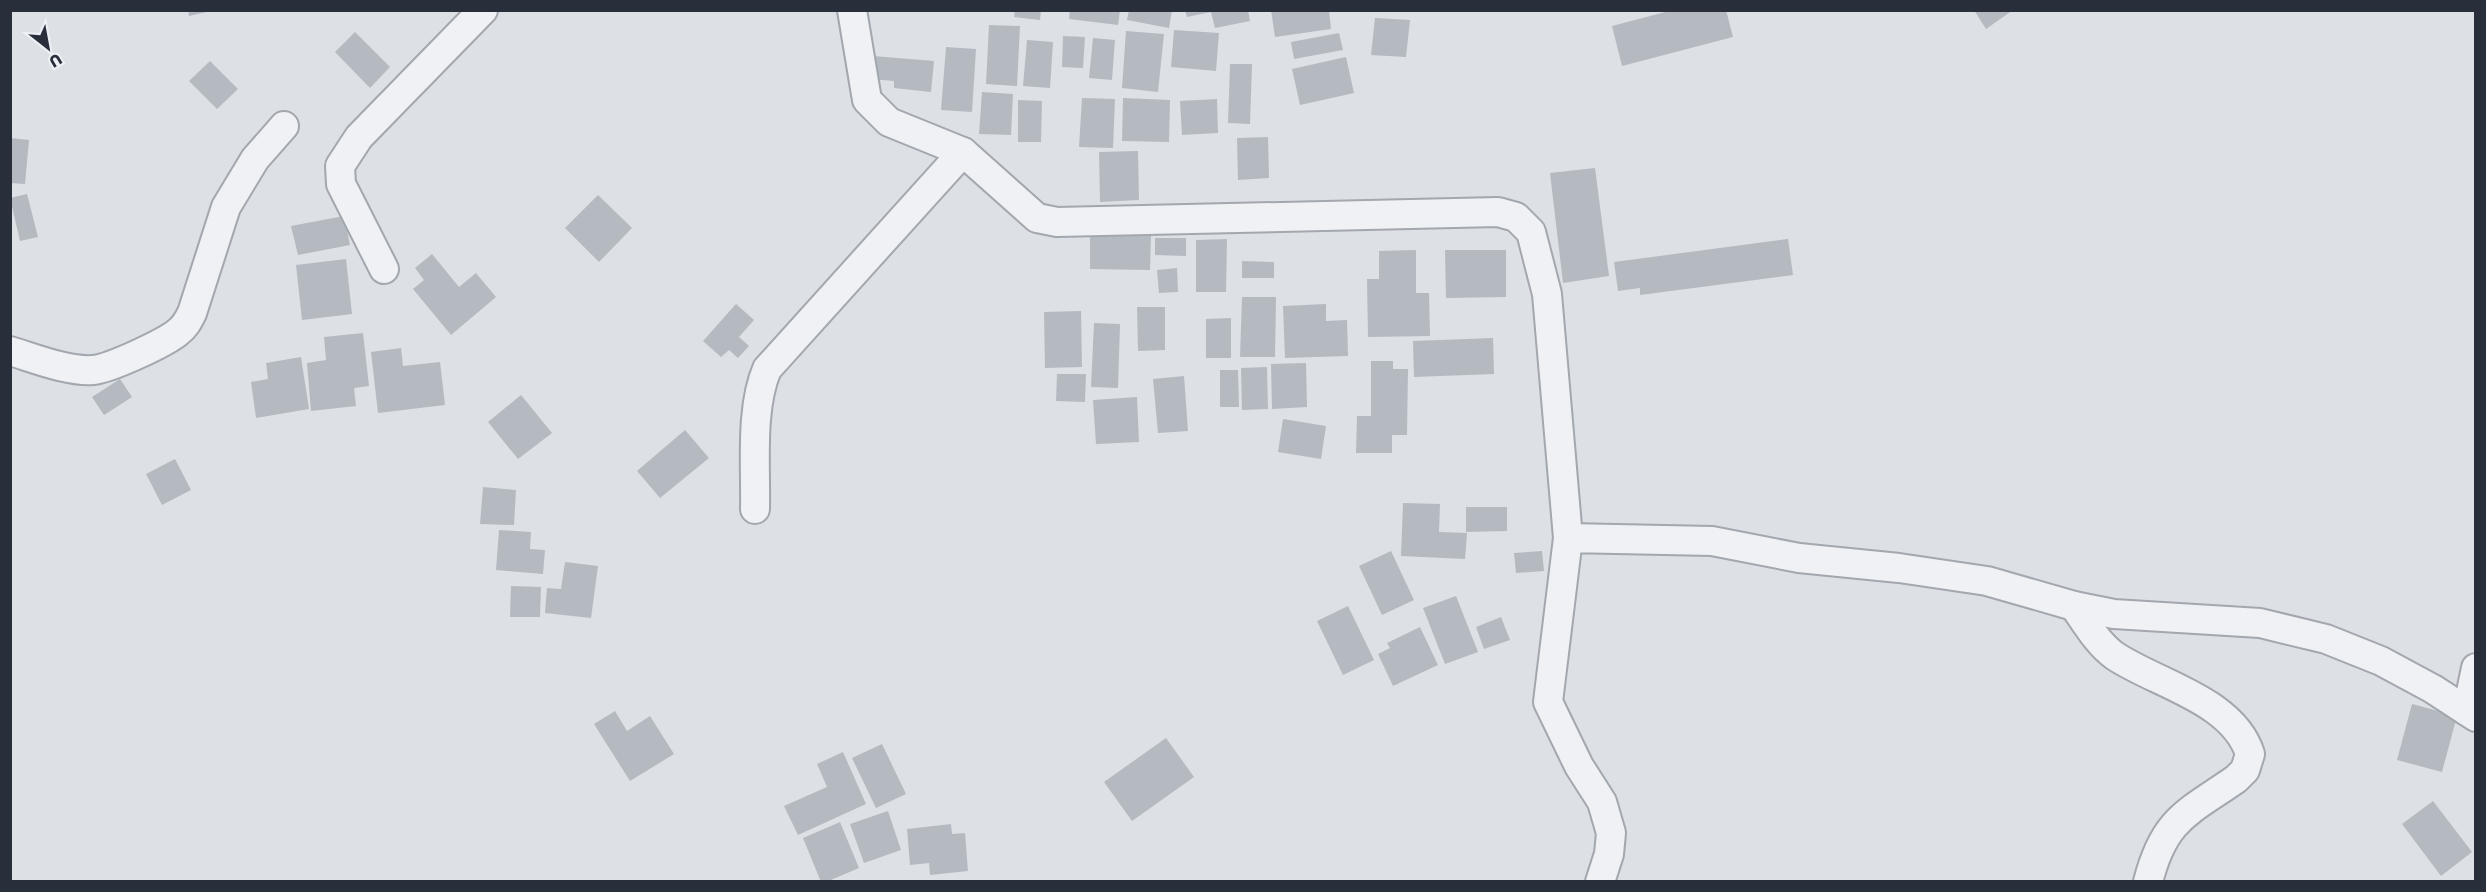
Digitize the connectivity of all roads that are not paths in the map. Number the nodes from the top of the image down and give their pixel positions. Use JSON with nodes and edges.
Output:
{"nodes":[{"id":1,"x":483,"y":10,"type":"edge"},
{"id":2,"x":852,"y":10,"type":"edge"},
{"id":3,"x":284,"y":126,"type":"dead end"},
{"id":4,"x":963,"y":152,"type":"junction"},
{"id":5,"x":384,"y":269,"type":"dead end"},
{"id":6,"x":10,"y":351,"type":"edge"},
{"id":7,"x":755,"y":509,"type":"dead end"},
{"id":8,"x":1568,"y":538,"type":"junction"},
{"id":9,"x":2074,"y":606,"type":"junction"},
{"id":10,"x":2475,"y":668,"type":"edge"},
{"id":11,"x":2471,"y":714,"type":"edge"},
{"id":12,"x":1600,"y":882,"type":"edge"},
{"id":13,"x":2148,"y":882,"type":"edge"}],
"edges":[{"from":1,"to":5,"type":"street"},
{"from":2,"to":4,"type":"street"},
{"from":3,"to":6,"type":"street"},
{"from":4,"to":7,"type":"street"},
{"from":4,"to":8,"type":"street"},
{"from":8,"to":9,"type":"street"},
{"from":8,"to":12,"type":"street"},
{"from":9,"to":11,"type":"street"},
{"from":9,"to":13,"type":"street"},
{"from":10,"to":11,"type":"street"}]}
